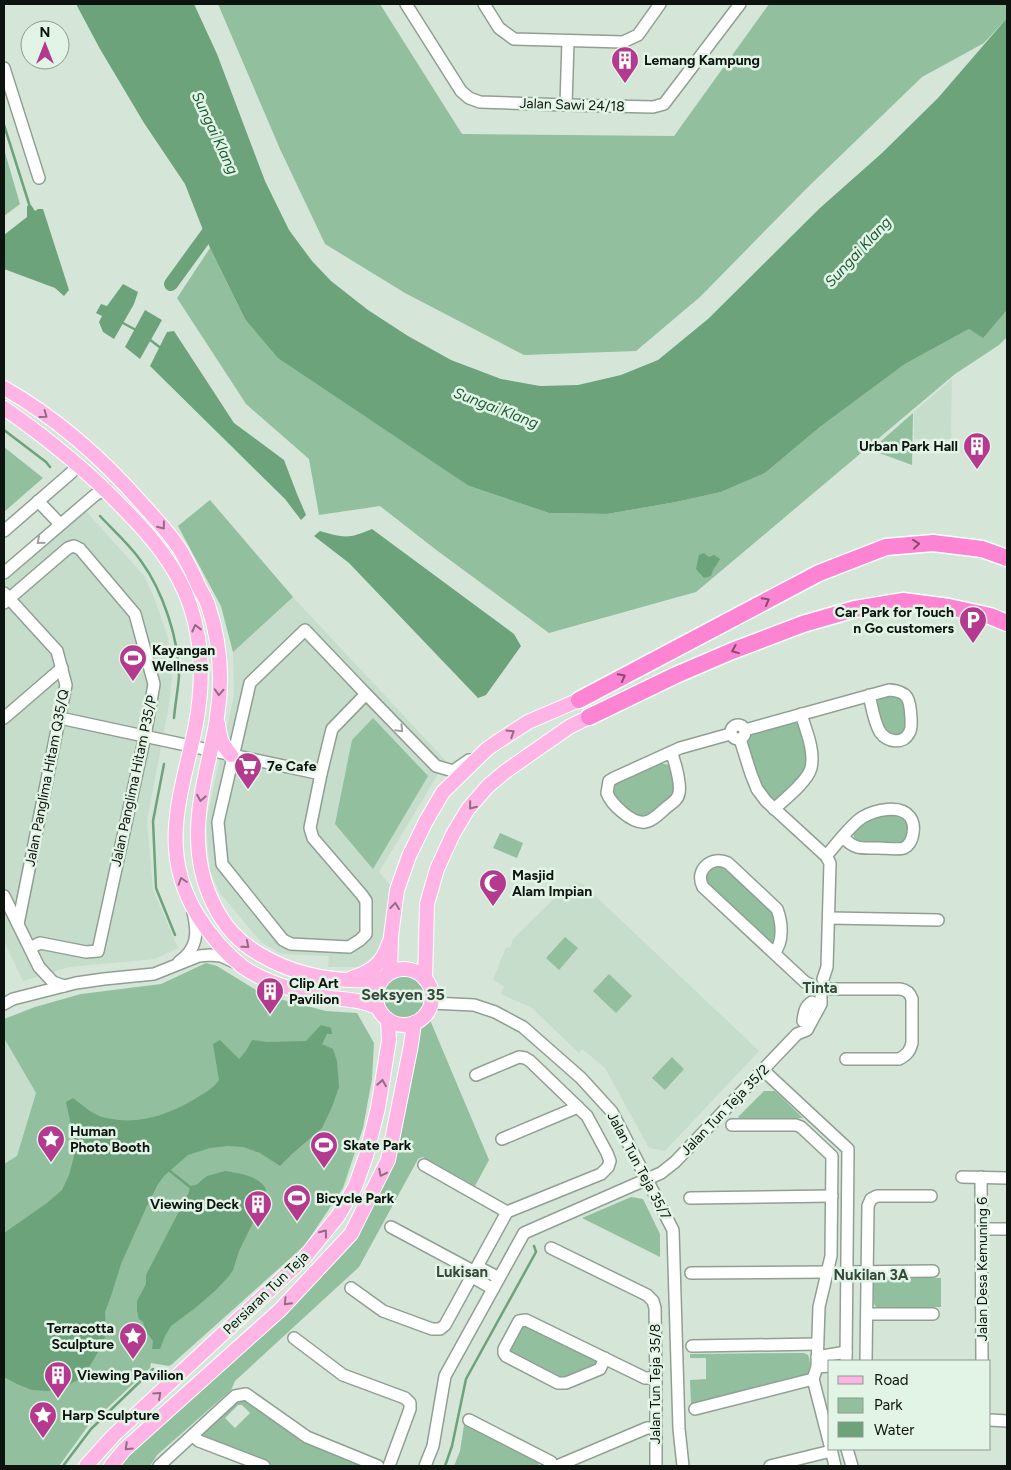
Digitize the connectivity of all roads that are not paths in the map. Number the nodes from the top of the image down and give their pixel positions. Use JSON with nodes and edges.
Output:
{"nodes":[{"id":1,"x":406,"y":4,"type":"edge"},
{"id":2,"x":484,"y":4,"type":"edge"},
{"id":3,"x":660,"y":4,"type":"edge"},
{"id":4,"x":740,"y":4,"type":"edge"},
{"id":5,"x":568,"y":40,"type":"junction"},
{"id":6,"x":4,"y":68,"type":"edge"},
{"id":7,"x":7,"y":92,"type":"edge"},
{"id":8,"x":566,"y":105,"type":"junction"},
{"id":9,"x":39,"y":178,"type":"dead end"},
{"id":10,"x":4,"y":388,"type":"edge"},
{"id":11,"x":4,"y":408,"type":"edge"},
{"id":12,"x":76,"y":462,"type":"junction"},
{"id":13,"x":106,"y":489,"type":"junction"},
{"id":14,"x":38,"y":501,"type":"junction"},
{"id":15,"x":60,"y":524,"type":"junction"},
{"id":16,"x":4,"y":531,"type":"edge"},
{"id":17,"x":1007,"y":558,"type":"edge"},
{"id":18,"x":4,"y":573,"type":"edge"},
{"id":19,"x":5,"y":598,"type":"edge"},
{"id":20,"x":1007,"y":623,"type":"edge"},
{"id":21,"x":62,"y":668,"type":"junction"},
{"id":22,"x":366,"y":694,"type":"junction"},
{"id":23,"x":868,"y":696,"type":"junction"},
{"id":24,"x":579,"y":700,"type":"joint"},
{"id":25,"x":801,"y":714,"type":"junction"},
{"id":26,"x":589,"y":717,"type":"joint"},
{"id":27,"x":4,"y":718,"type":"edge"},
{"id":28,"x":60,"y":718,"type":"junction"},
{"id":29,"x":218,"y":718,"type":"junction"},
{"id":30,"x":739,"y":734,"type":"junction"},
{"id":31,"x":145,"y":736,"type":"junction"},
{"id":32,"x":191,"y":746,"type":"junction"},
{"id":33,"x":487,"y":749,"type":"junction"},
{"id":34,"x":210,"y":750,"type":"junction"},
{"id":35,"x":671,"y":752,"type":"junction"},
{"id":36,"x":232,"y":755,"type":"junction"},
{"id":37,"x":205,"y":774,"type":"junction"},
{"id":38,"x":321,"y":774,"type":"junction"},
{"id":39,"x":774,"y":809,"type":"junction"},
{"id":40,"x":843,"y":837,"type":"junction"},
{"id":41,"x":826,"y":856,"type":"junction"},
{"id":42,"x":4,"y":896,"type":"edge"},
{"id":43,"x":190,"y":904,"type":"junction"},
{"id":44,"x":828,"y":918,"type":"junction"},
{"id":45,"x":938,"y":920,"type":"dead end"},
{"id":46,"x":18,"y":924,"type":"junction"},
{"id":47,"x":391,"y":936,"type":"junction"},
{"id":48,"x":30,"y":948,"type":"junction"},
{"id":49,"x":774,"y":953,"type":"junction"},
{"id":50,"x":39,"y":967,"type":"junction"},
{"id":51,"x":244,"y":967,"type":"junction"},
{"id":52,"x":167,"y":970,"type":"junction"},
{"id":53,"x":386,"y":976,"type":"junction"},
{"id":54,"x":425,"y":979,"type":"junction"},
{"id":55,"x":823,"y":979,"type":"junction"},
{"id":56,"x":345,"y":981,"type":"junction"},
{"id":57,"x":811,"y":985,"type":"junction"},
{"id":58,"x":64,"y":986,"type":"junction"},
{"id":59,"x":830,"y":989,"type":"junction"},
{"id":60,"x":31,"y":994,"type":"junction"},
{"id":61,"x":816,"y":999,"type":"junction"},
{"id":62,"x":431,"y":1003,"type":"junction"},
{"id":63,"x":4,"y":1004,"type":"edge"},
{"id":64,"x":377,"y":1007,"type":"junction"},
{"id":65,"x":388,"y":1020,"type":"junction"},
{"id":66,"x":414,"y":1023,"type":"junction"},
{"id":67,"x":798,"y":1034,"type":"junction"},
{"id":68,"x":846,"y":1059,"type":"dead end"},
{"id":69,"x":763,"y":1070,"type":"junction"},
{"id":70,"x":476,"y":1075,"type":"dead end"},
{"id":71,"x":578,"y":1107,"type":"junction"},
{"id":72,"x":732,"y":1125,"type":"dead end"},
{"id":73,"x":502,"y":1139,"type":"dead end"},
{"id":74,"x":424,"y":1165,"type":"dead end"},
{"id":75,"x":962,"y":1177,"type":"dead end"},
{"id":76,"x":981,"y":1177,"type":"junction"},
{"id":77,"x":1007,"y":1178,"type":"edge"},
{"id":78,"x":647,"y":1179,"type":"junction"},
{"id":79,"x":832,"y":1196,"type":"junction"},
{"id":80,"x":931,"y":1196,"type":"dead end"},
{"id":81,"x":690,"y":1198,"type":"dead end"},
{"id":82,"x":507,"y":1212,"type":"junction"},
{"id":83,"x":391,"y":1227,"type":"dead end"},
{"id":84,"x":982,"y":1229,"type":"junction"},
{"id":85,"x":1007,"y":1229,"type":"edge"},
{"id":86,"x":551,"y":1248,"type":"dead end"},
{"id":87,"x":933,"y":1271,"type":"dead end"},
{"id":88,"x":475,"y":1272,"type":"junction"},
{"id":89,"x":828,"y":1272,"type":"junction"},
{"id":90,"x":848,"y":1272,"type":"junction"},
{"id":91,"x":868,"y":1272,"type":"junction"},
{"id":92,"x":691,"y":1273,"type":"dead end"},
{"id":93,"x":499,"y":1278,"type":"junction"},
{"id":94,"x":352,"y":1288,"type":"dead end"},
{"id":95,"x":493,"y":1289,"type":"junction"},
{"id":96,"x":867,"y":1314,"type":"junction"},
{"id":97,"x":933,"y":1314,"type":"dead end"},
{"id":98,"x":294,"y":1338,"type":"dead end"},
{"id":99,"x":816,"y":1344,"type":"junction"},
{"id":100,"x":692,"y":1346,"type":"dead end"},
{"id":101,"x":846,"y":1357,"type":"edge"},
{"id":102,"x":604,"y":1358,"type":"junction"},
{"id":103,"x":828,"y":1360,"type":"edge"},
{"id":104,"x":829,"y":1360,"type":"edge"},
{"id":105,"x":866,"y":1360,"type":"edge"},
{"id":106,"x":982,"y":1360,"type":"edge"},
{"id":107,"x":817,"y":1362,"type":"junction"},
{"id":108,"x":828,"y":1365,"type":"edge"},
{"id":109,"x":656,"y":1378,"type":"junction"},
{"id":110,"x":813,"y":1379,"type":"junction"},
{"id":111,"x":695,"y":1408,"type":"dead end"},
{"id":112,"x":469,"y":1420,"type":"dead end"},
{"id":113,"x":991,"y":1420,"type":"edge"},
{"id":114,"x":1007,"y":1421,"type":"edge"},
{"id":115,"x":656,"y":1428,"type":"junction"},
{"id":116,"x":193,"y":1436,"type":"junction"},
{"id":117,"x":828,"y":1436,"type":"edge"},
{"id":118,"x":828,"y":1449,"type":"edge"},
{"id":119,"x":831,"y":1450,"type":"edge"},
{"id":120,"x":847,"y":1450,"type":"edge"},
{"id":121,"x":86,"y":1466,"type":"edge"},
{"id":122,"x":111,"y":1466,"type":"edge"},
{"id":123,"x":159,"y":1466,"type":"edge"},
{"id":124,"x":264,"y":1466,"type":"edge"},
{"id":125,"x":378,"y":1466,"type":"edge"},
{"id":126,"x":388,"y":1466,"type":"edge"},
{"id":127,"x":425,"y":1466,"type":"edge"},
{"id":128,"x":555,"y":1466,"type":"edge"},
{"id":129,"x":656,"y":1466,"type":"edge"},
{"id":130,"x":683,"y":1466,"type":"edge"},
{"id":131,"x":770,"y":1466,"type":"edge"},
{"id":132,"x":835,"y":1466,"type":"edge"},
{"id":133,"x":852,"y":1466,"type":"edge"}],
"edges":[{"from":1,"to":8,"type":"street","name":"Jalan Sawi 24/18"},
{"from":2,"to":5,"type":"street"},
{"from":3,"to":5,"type":"street"},
{"from":4,"to":8,"type":"street","name":"Jalan Sawi 24/18"},
{"from":5,"to":8,"type":"street"},
{"from":6,"to":7,"type":"street"},
{"from":7,"to":9,"type":"street"},
{"from":10,"to":29,"type":"main road","one_way":true},
{"from":11,"to":12,"type":"main road"},
{"from":12,"to":13,"type":"main road"},
{"from":12,"to":14,"type":"street"},
{"from":13,"to":15,"type":"street"},
{"from":32,"to":13,"type":"main road","one_way":true},
{"from":14,"to":15,"type":"street"},
{"from":14,"to":16,"type":"street"},
{"from":15,"to":18,"type":"street","one_way":true},
{"from":24,"to":17,"type":"highway","one_way":true},
{"from":19,"to":21,"type":"street","name":"Jalan Panglima Hitam Q35/Q"},
{"from":19,"to":31,"type":"street","name":"Jalan Panglima Hitam P35/P"},
{"from":20,"to":26,"type":"highway","one_way":true},
{"from":21,"to":27,"type":"street"},
{"from":21,"to":28,"type":"street","name":"Jalan Panglima Hitam Q35/Q"},
{"from":22,"to":33,"type":"street","one_way":true},
{"from":22,"to":36,"type":"street"},
{"from":22,"to":38,"type":"street"},
{"from":23,"to":23,"type":"street"},
{"from":23,"to":25,"type":"street"},
{"from":33,"to":24,"type":"main road","one_way":true},
{"from":25,"to":30,"type":"street"},
{"from":25,"to":39,"type":"street"},
{"from":26,"to":54,"type":"main road","one_way":true},
{"from":28,"to":31,"type":"street"},
{"from":28,"to":46,"type":"street","name":"Jalan Panglima Hitam Q35/Q"},
{"from":29,"to":34,"type":"main road"},
{"from":29,"to":36,"type":"main road"},
{"from":30,"to":35,"type":"street"},
{"from":30,"to":39,"type":"street"},
{"from":31,"to":32,"type":"street"},
{"from":31,"to":48,"type":"street","name":"Jalan Panglima Hitam P35/P"},
{"from":32,"to":34,"type":"street"},
{"from":43,"to":32,"type":"main road","one_way":true},
{"from":47,"to":33,"type":"main road","one_way":true},
{"from":34,"to":36,"type":"street"},
{"from":34,"to":37,"type":"main road"},
{"from":35,"to":35,"type":"street"},
{"from":36,"to":37,"type":"main road"},
{"from":36,"to":38,"type":"street"},
{"from":36,"to":38,"type":"street"},
{"from":37,"to":56,"type":"main road","one_way":true},
{"from":39,"to":41,"type":"street"},
{"from":40,"to":40,"type":"street"},
{"from":40,"to":41,"type":"street"},
{"from":41,"to":44,"type":"street"},
{"from":42,"to":46,"type":"street"},
{"from":43,"to":51,"type":"main road"},
{"from":43,"to":52,"type":"street"},
{"from":44,"to":45,"type":"street"},
{"from":44,"to":55,"type":"street"},
{"from":46,"to":48,"type":"street"},
{"from":47,"to":53,"type":"main road"},
{"from":47,"to":56,"type":"main road"},
{"from":48,"to":50,"type":"street"},
{"from":49,"to":49,"type":"street"},
{"from":49,"to":57,"type":"street"},
{"from":50,"to":58,"type":"street"},
{"from":50,"to":60,"type":"street"},
{"from":51,"to":52,"type":"street"},
{"from":51,"to":64,"type":"main road"},
{"from":52,"to":58,"type":"street"},
{"from":53,"to":54,"type":"main road"},
{"from":53,"to":56,"type":"main road"},
{"from":53,"to":64,"type":"main road"},
{"from":54,"to":62,"type":"main road"},
{"from":55,"to":57,"type":"street"},
{"from":55,"to":59,"type":"street"},
{"from":57,"to":61,"type":"street"},
{"from":58,"to":60,"type":"street"},
{"from":59,"to":61,"type":"street"},
{"from":59,"to":68,"type":"street"},
{"from":60,"to":63,"type":"street"},
{"from":61,"to":67,"type":"street","name":"Jalan Tun Teja 35/2"},
{"from":61,"to":67,"type":"street","name":"Jalan Tun Teja 35/2"},
{"from":62,"to":66,"type":"main road"},
{"from":62,"to":78,"type":"street","name":"Jalan Tun Teja 35/7"},
{"from":64,"to":65,"type":"main road"},
{"from":65,"to":66,"type":"main road"},
{"from":121,"to":65,"type":"main road","name":"Persiaran Tun Teja","one_way":true},
{"from":66,"to":122,"type":"main road","name":"Persiaran Tun Teja","one_way":true},
{"from":67,"to":69,"type":"street","name":"Jalan Tun Teja 35/2"},
{"from":69,"to":78,"type":"street","name":"Jalan Tun Teja 35/2"},
{"from":69,"to":90,"type":"street"},
{"from":70,"to":71,"type":"street"},
{"from":71,"to":73,"type":"street"},
{"from":71,"to":82,"type":"street"},
{"from":72,"to":79,"type":"street"},
{"from":74,"to":82,"type":"street"},
{"from":75,"to":76,"type":"street"},
{"from":76,"to":77,"type":"street"},
{"from":76,"to":84,"type":"street","name":"Jalan Desa Kemuning 6"},
{"from":78,"to":93,"type":"street","name":"Jalan Tun Teja 35/2"},
{"from":78,"to":130,"type":"street","name":"Jalan Tun Teja 35/7"},
{"from":79,"to":81,"type":"street"},
{"from":79,"to":89,"type":"street"},
{"from":80,"to":91,"type":"street"},
{"from":82,"to":88,"type":"street"},
{"from":83,"to":88,"type":"street"},
{"from":84,"to":85,"type":"street"},
{"from":84,"to":106,"type":"street","name":"Jalan Desa Kemuning 6"},
{"from":86,"to":109,"type":"street","name":"Jalan Tun Teja 35/8"},
{"from":87,"to":91,"type":"street"},
{"from":88,"to":93,"type":"street"},
{"from":88,"to":94,"type":"street"},
{"from":88,"to":95,"type":"street"},
{"from":89,"to":92,"type":"street"},
{"from":89,"to":99,"type":"street"},
{"from":90,"to":91,"type":"street"},
{"from":90,"to":101,"type":"street"},
{"from":91,"to":96,"type":"street"},
{"from":93,"to":95,"type":"street","name":"Jalan Tun Teja 35/2"},
{"from":95,"to":127,"type":"street","name":"Jalan Tun Teja 35/2"},
{"from":96,"to":97,"type":"street"},
{"from":96,"to":105,"type":"street"},
{"from":98,"to":126,"type":"street"},
{"from":99,"to":100,"type":"street"},
{"from":99,"to":107,"type":"street"},
{"from":101,"to":104,"type":"street"},
{"from":102,"to":102,"type":"street"},
{"from":102,"to":109,"type":"street"},
{"from":103,"to":107,"type":"street"},
{"from":107,"to":108,"type":"street"},
{"from":107,"to":110,"type":"street"},
{"from":109,"to":115,"type":"street","name":"Jalan Tun Teja 35/8"},
{"from":110,"to":111,"type":"street"},
{"from":110,"to":117,"type":"street"},
{"from":112,"to":128,"type":"street"},
{"from":113,"to":114,"type":"street"},
{"from":115,"to":128,"type":"street"},
{"from":115,"to":129,"type":"street","name":"Jalan Tun Teja 35/8"},
{"from":116,"to":123,"type":"street"},
{"from":116,"to":124,"type":"street"},
{"from":116,"to":125,"type":"street"},
{"from":118,"to":131,"type":"street"},
{"from":119,"to":132,"type":"street"},
{"from":120,"to":133,"type":"street"}]}
